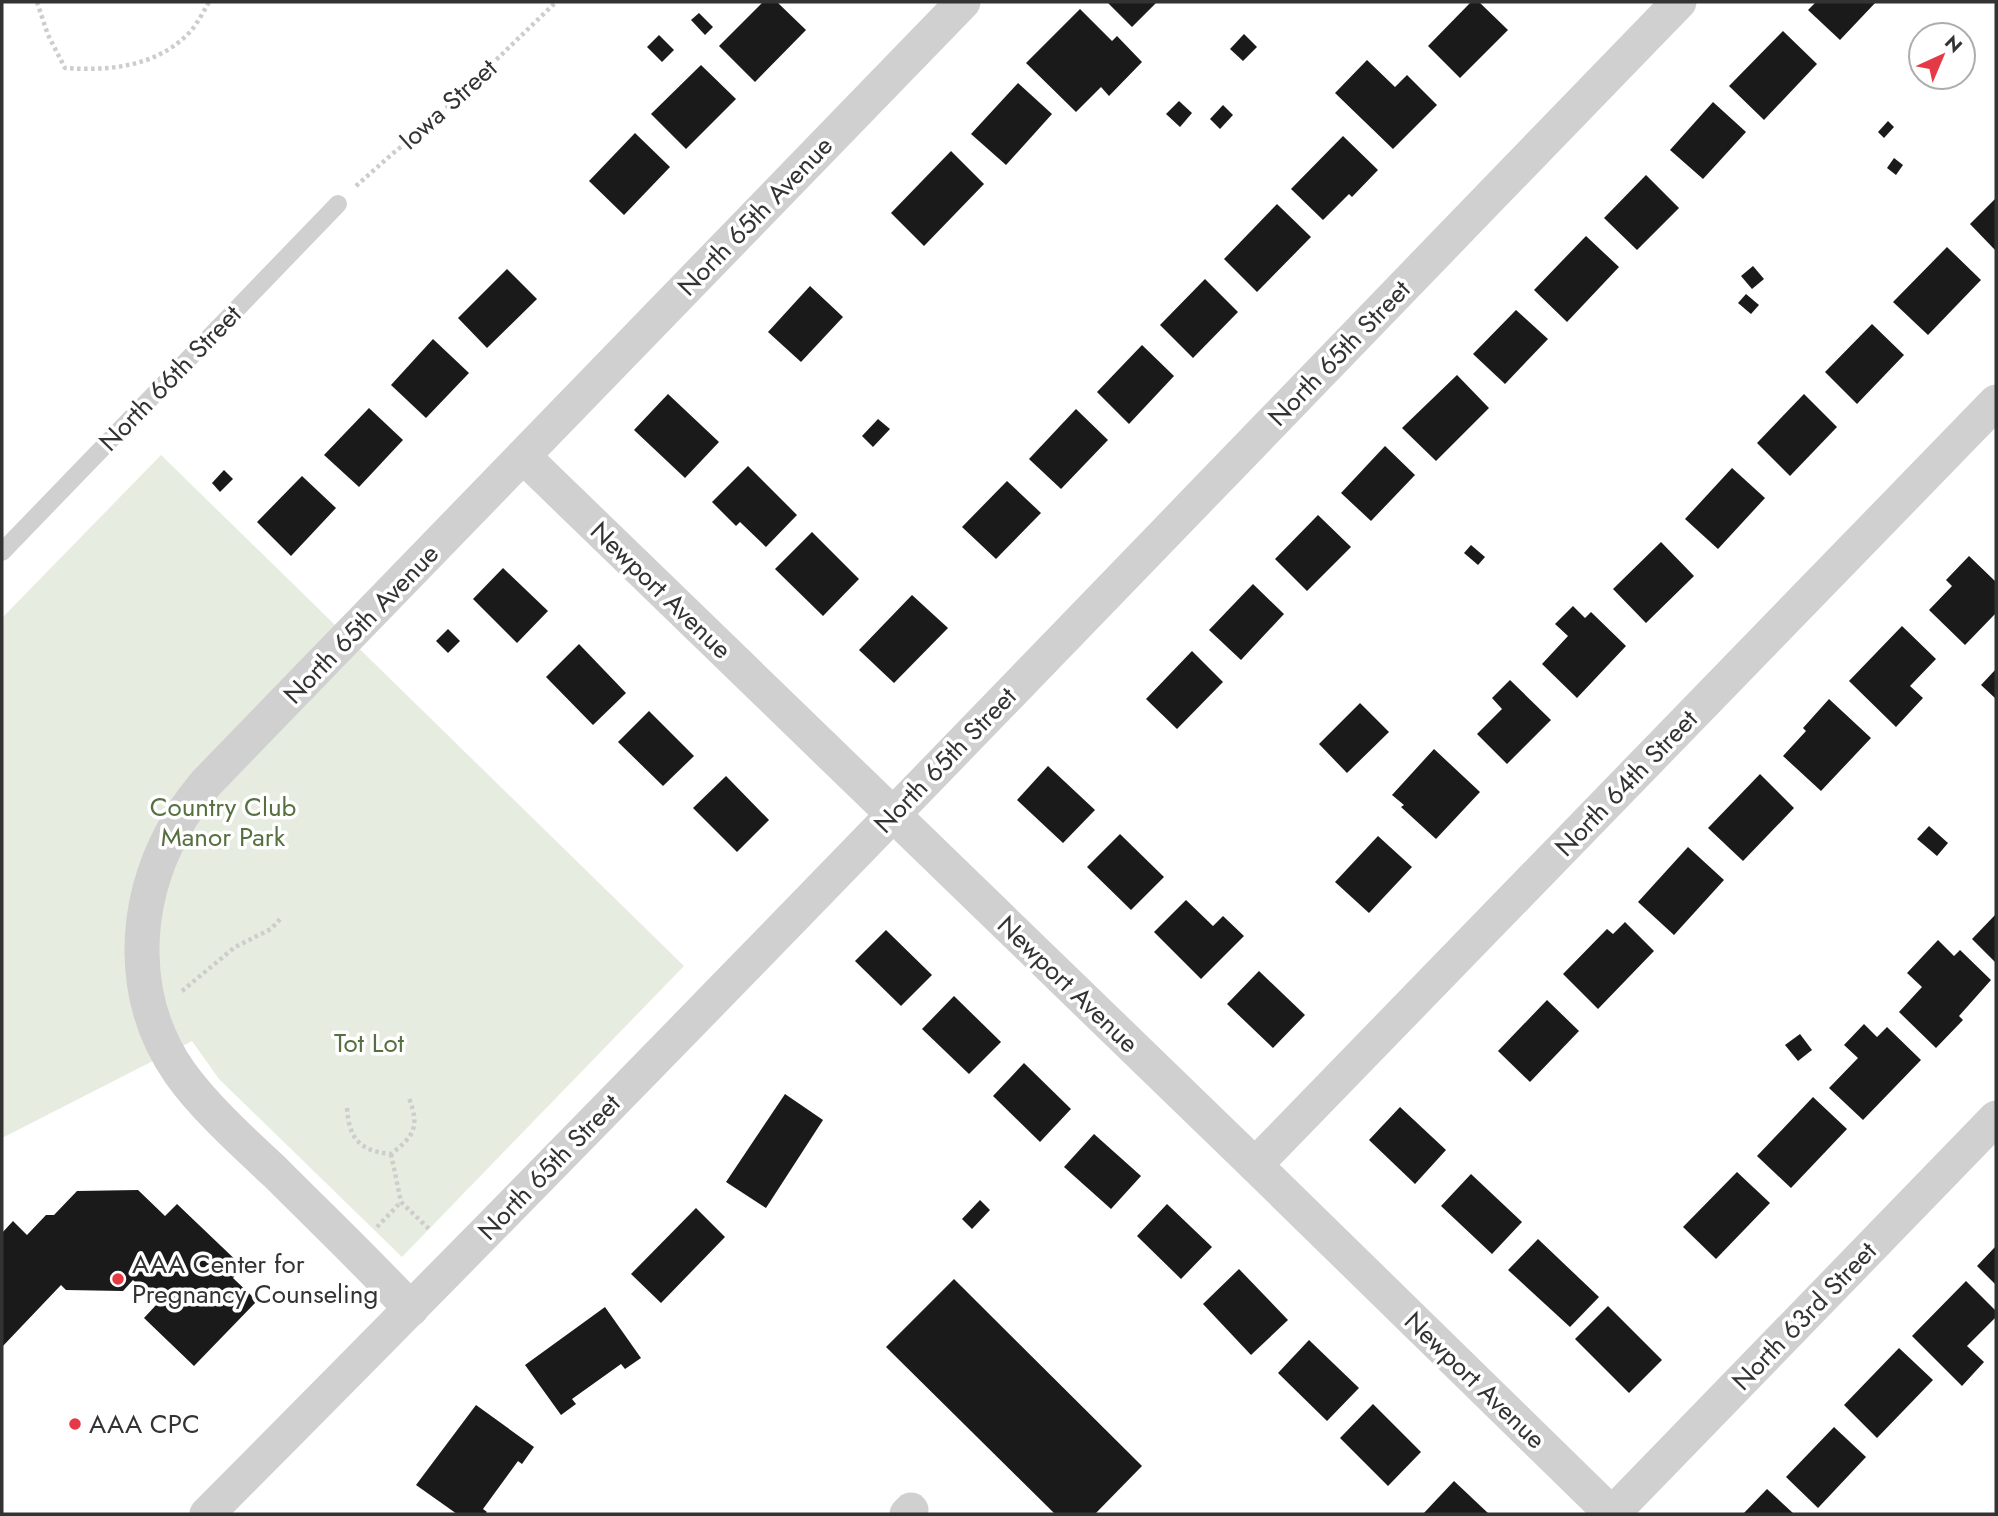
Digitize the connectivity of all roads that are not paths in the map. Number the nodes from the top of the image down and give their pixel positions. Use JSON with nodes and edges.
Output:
{"nodes":[{"id":1,"x":963,"y":2,"type":"edge"},
{"id":2,"x":1678,"y":2,"type":"edge"},
{"id":3,"x":338,"y":204,"type":"road end"},
{"id":4,"x":1996,"y":402,"type":"edge"},
{"id":5,"x":523,"y":456,"type":"junction"},
{"id":6,"x":2,"y":552,"type":"edge"},
{"id":7,"x":892,"y":814,"type":"junction"},
{"id":8,"x":1996,"y":1118,"type":"edge"},
{"id":9,"x":1255,"y":1165,"type":"junction"},
{"id":10,"x":411,"y":1309,"type":"junction"},
{"id":11,"x":206,"y":1514,"type":"edge"},
{"id":12,"x":1612,"y":1514,"type":"edge"}],
"edges":[{"from":1,"to":5,"type":"street","name":"North 65th Avenue"},
{"from":2,"to":7,"type":"street","name":"North 65th Street"},
{"from":3,"to":6,"type":"lane","name":"North 66th Street"},
{"from":4,"to":9,"type":"street","name":"North 64th Street"},
{"from":5,"to":7,"type":"street","name":"Newport Avenue"},
{"from":5,"to":10,"type":"street","name":"North 65th Avenue"},
{"from":7,"to":9,"type":"street","name":"Newport Avenue"},
{"from":7,"to":10,"type":"street","name":"North 65th Street"},
{"from":8,"to":12,"type":"street","name":"North 63rd Street"},
{"from":9,"to":12,"type":"street","name":"Newport Avenue"},
{"from":10,"to":11,"type":"street","name":"North 65th Street"}]}
